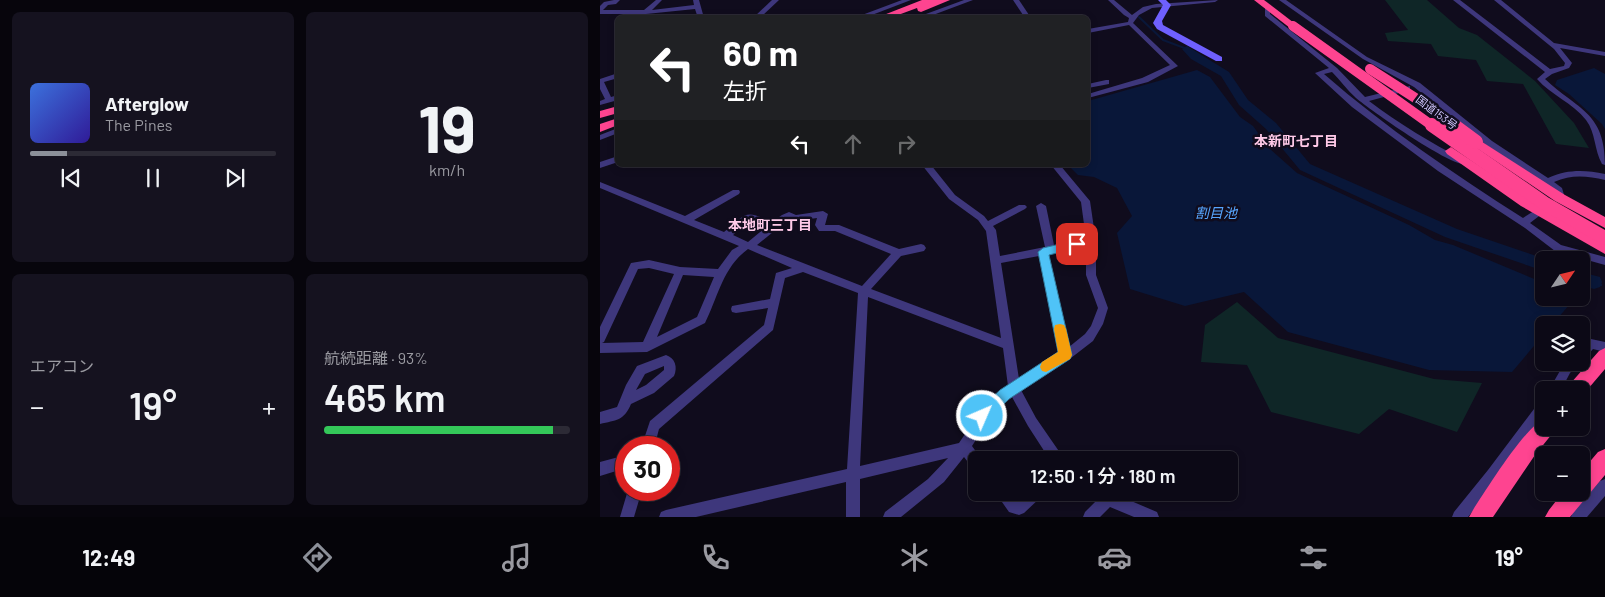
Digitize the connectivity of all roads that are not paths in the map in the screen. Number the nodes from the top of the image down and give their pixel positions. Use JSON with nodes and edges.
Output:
{"nodes":[{"id":1,"x":617,"y":0,"type":"edge"},
{"id":2,"x":659,"y":0,"type":"edge"},
{"id":3,"x":776,"y":0,"type":"edge"},
{"id":4,"x":908,"y":0,"type":"edge"},
{"id":5,"x":930,"y":0,"type":"edge"},
{"id":6,"x":946,"y":0,"type":"edge"},
{"id":7,"x":970,"y":0,"type":"edge"},
{"id":8,"x":1016,"y":0,"type":"edge"},
{"id":9,"x":1111,"y":0,"type":"edge"},
{"id":10,"x":1215,"y":0,"type":"edge"},
{"id":11,"x":1258,"y":0,"type":"edge"},
{"id":12,"x":1282,"y":0,"type":"edge"},
{"id":13,"x":1456,"y":0,"type":"edge"},
{"id":14,"x":1498,"y":0,"type":"edge"},
{"id":15,"x":696,"y":4,"type":"edge"},
{"id":16,"x":1165,"y":4,"type":"edge"},
{"id":17,"x":1270,"y":4,"type":"edge"},
{"id":18,"x":600,"y":11,"type":"edge"},
{"id":19,"x":646,"y":12,"type":"junction"},
{"id":20,"x":759,"y":15,"type":"edge"},
{"id":21,"x":866,"y":15,"type":"edge"},
{"id":22,"x":888,"y":15,"type":"edge"},
{"id":23,"x":904,"y":15,"type":"edge"},
{"id":24,"x":927,"y":15,"type":"edge"},
{"id":25,"x":1026,"y":15,"type":"edge"},
{"id":26,"x":1131,"y":20,"type":"junction"},
{"id":27,"x":1298,"y":25,"type":"junction"},
{"id":28,"x":1090,"y":30,"type":"edge"},
{"id":29,"x":1552,"y":44,"type":"junction"},
{"id":30,"x":1605,"y":54,"type":"edge"},
{"id":31,"x":1219,"y":59,"type":"dead end"},
{"id":32,"x":1335,"y":69,"type":"junction"},
{"id":33,"x":1549,"y":72,"type":"junction"},
{"id":34,"x":615,"y":76,"type":"edge"},
{"id":35,"x":600,"y":81,"type":"edge"},
{"id":36,"x":1106,"y":82,"type":"dead end"},
{"id":37,"x":1418,"y":85,"type":"junction"},
{"id":38,"x":1090,"y":86,"type":"edge"},
{"id":39,"x":1090,"y":95,"type":"edge"},
{"id":40,"x":615,"y":98,"type":"edge"},
{"id":41,"x":609,"y":100,"type":"junction"},
{"id":42,"x":1363,"y":100,"type":"junction"},
{"id":43,"x":600,"y":103,"type":"edge"},
{"id":44,"x":615,"y":110,"type":"edge"},
{"id":45,"x":600,"y":115,"type":"edge"},
{"id":46,"x":615,"y":117,"type":"edge"},
{"id":47,"x":600,"y":122,"type":"edge"},
{"id":48,"x":615,"y":122,"type":"edge"},
{"id":49,"x":600,"y":128,"type":"edge"},
{"id":50,"x":615,"y":131,"type":"edge"},
{"id":51,"x":600,"y":138,"type":"edge"},
{"id":52,"x":615,"y":160,"type":"edge"},
{"id":53,"x":1605,"y":162,"type":"edge"},
{"id":54,"x":600,"y":166,"type":"edge"},
{"id":55,"x":928,"y":167,"type":"edge"},
{"id":56,"x":1056,"y":167,"type":"edge"},
{"id":57,"x":1471,"y":167,"type":"junction"},
{"id":58,"x":1605,"y":177,"type":"edge"},
{"id":59,"x":1548,"y":181,"type":"junction"},
{"id":60,"x":600,"y":185,"type":"edge"},
{"id":61,"x":736,"y":192,"type":"dead end"},
{"id":62,"x":1560,"y":198,"type":"junction"},
{"id":63,"x":1041,"y":206,"type":"dead end"},
{"id":64,"x":1022,"y":208,"type":"dead end"},
{"id":65,"x":1540,"y":211,"type":"junction"},
{"id":66,"x":686,"y":220,"type":"junction"},
{"id":67,"x":1523,"y":223,"type":"junction"},
{"id":68,"x":1605,"y":223,"type":"edge"},
{"id":69,"x":988,"y":225,"type":"junction"},
{"id":70,"x":773,"y":226,"type":"junction"},
{"id":71,"x":1605,"y":231,"type":"edge"},
{"id":72,"x":726,"y":236,"type":"junction"},
{"id":73,"x":1605,"y":238,"type":"edge"},
{"id":74,"x":1091,"y":242,"type":"junction"},
{"id":75,"x":748,"y":246,"type":"junction"},
{"id":76,"x":921,"y":248,"type":"dead end"},
{"id":77,"x":1605,"y":248,"type":"edge"},
{"id":78,"x":1047,"y":250,"type":"junction"},
{"id":79,"x":898,"y":253,"type":"junction"},
{"id":80,"x":996,"y":260,"type":"junction"},
{"id":81,"x":1605,"y":261,"type":"edge"},
{"id":82,"x":803,"y":268,"type":"junction"},
{"id":83,"x":680,"y":271,"type":"junction"},
{"id":84,"x":721,"y":273,"type":"junction"},
{"id":85,"x":864,"y":290,"type":"junction"},
{"id":86,"x":774,"y":303,"type":"junction"},
{"id":87,"x":736,"y":309,"type":"dead end"},
{"id":88,"x":600,"y":339,"type":"edge"},
{"id":89,"x":1007,"y":345,"type":"junction"},
{"id":90,"x":1590,"y":346,"type":"edge"},
{"id":91,"x":647,"y":347,"type":"junction"},
{"id":92,"x":1605,"y":347,"type":"edge"},
{"id":93,"x":600,"y":348,"type":"edge"},
{"id":94,"x":1066,"y":355,"type":"junction"},
{"id":95,"x":1605,"y":356,"type":"edge"},
{"id":96,"x":1584,"y":381,"type":"edge"},
{"id":97,"x":1014,"y":388,"type":"junction"},
{"id":98,"x":627,"y":400,"type":"dead end"},
{"id":99,"x":1535,"y":417,"type":"edge"},
{"id":100,"x":600,"y":418,"type":"edge"},
{"id":101,"x":651,"y":436,"type":"edge"},
{"id":102,"x":1538,"y":436,"type":"edge"},
{"id":103,"x":965,"y":448,"type":"junction"},
{"id":104,"x":1052,"y":451,"type":"edge"},
{"id":105,"x":968,"y":452,"type":"edge"},
{"id":106,"x":1605,"y":460,"type":"edge"},
{"id":107,"x":615,"y":465,"type":"edge"},
{"id":108,"x":600,"y":468,"type":"edge"},
{"id":109,"x":853,"y":474,"type":"junction"},
{"id":110,"x":1590,"y":478,"type":"edge"},
{"id":111,"x":1605,"y":486,"type":"edge"},
{"id":112,"x":632,"y":501,"type":"edge"},
{"id":113,"x":1009,"y":501,"type":"edge"},
{"id":114,"x":1026,"y":501,"type":"edge"},
{"id":115,"x":1106,"y":501,"type":"edge"},
{"id":116,"x":1113,"y":501,"type":"edge"},
{"id":117,"x":1569,"y":501,"type":"edge"},
{"id":118,"x":627,"y":517,"type":"edge"},
{"id":119,"x":666,"y":517,"type":"edge"},
{"id":120,"x":853,"y":517,"type":"edge"},
{"id":121,"x":890,"y":517,"type":"edge"},
{"id":122,"x":1090,"y":517,"type":"edge"},
{"id":123,"x":1152,"y":517,"type":"edge"},
{"id":124,"x":1459,"y":517,"type":"edge"},
{"id":125,"x":1480,"y":517,"type":"edge"},
{"id":126,"x":1556,"y":517,"type":"edge"},
{"id":127,"x":1578,"y":517,"type":"edge"}],
"edges":[{"from":1,"to":18,"type":"street"},
{"from":2,"to":19,"type":"street"},
{"from":3,"to":20,"type":"street"},
{"from":4,"to":21,"type":"street"},
{"from":5,"to":22,"type":"highway"},
{"from":6,"to":23,"type":"highway"},
{"from":7,"to":24,"type":"street"},
{"from":8,"to":25,"type":"street"},
{"from":9,"to":26,"type":"street"},
{"from":10,"to":16,"type":"street"},
{"from":11,"to":17,"type":"highway","name":"国道153号"},
{"from":12,"to":37,"type":"street"},
{"from":13,"to":33,"type":"street"},
{"from":14,"to":29,"type":"street"},
{"from":15,"to":19,"type":"street"},
{"from":16,"to":26,"type":"street"},
{"from":16,"to":31,"type":"street"},
{"from":17,"to":27,"type":"highway","name":"国道153号"},
{"from":17,"to":32,"type":"street"},
{"from":18,"to":19,"type":"street"},
{"from":26,"to":28,"type":"street"},
{"from":26,"to":39,"type":"street"},
{"from":27,"to":57,"type":"highway","bridge":true},
{"from":27,"to":62,"type":"highway","bridge":true},
{"from":27,"to":71,"type":"highway","name":"国道153号","bridge":true},
{"from":27,"to":73,"type":"highway","name":"国道153号","bridge":true},
{"from":29,"to":30,"type":"street"},
{"from":29,"to":33,"type":"street"},
{"from":32,"to":42,"type":"street"},
{"from":32,"to":67,"type":"street"},
{"from":33,"to":53,"type":"street"},
{"from":34,"to":35,"type":"street"},
{"from":35,"to":41,"type":"street"},
{"from":36,"to":38,"type":"street"},
{"from":37,"to":42,"type":"street"},
{"from":37,"to":59,"type":"street"},
{"from":40,"to":41,"type":"street"},
{"from":41,"to":43,"type":"street"},
{"from":42,"to":57,"type":"street"},
{"from":44,"to":45,"type":"highway"},
{"from":46,"to":47,"type":"highway"},
{"from":48,"to":49,"type":"highway"},
{"from":50,"to":51,"type":"street"},
{"from":52,"to":54,"type":"street"},
{"from":55,"to":69,"type":"street"},
{"from":56,"to":74,"type":"street"},
{"from":57,"to":65,"type":"highway"},
{"from":58,"to":59,"type":"street"},
{"from":59,"to":62,"type":"street"},
{"from":60,"to":66,"type":"street"},
{"from":61,"to":66,"type":"street"},
{"from":62,"to":68,"type":"highway"},
{"from":63,"to":78,"type":"street"},
{"from":64,"to":69,"type":"street"},
{"from":65,"to":67,"type":"street"},
{"from":65,"to":77,"type":"highway"},
{"from":66,"to":72,"type":"street"},
{"from":67,"to":81,"type":"street"},
{"from":69,"to":80,"type":"street"},
{"from":70,"to":72,"type":"street"},
{"from":70,"to":75,"type":"street"},
{"from":70,"to":79,"type":"street"},
{"from":72,"to":75,"type":"street"},
{"from":74,"to":78,"type":"street"},
{"from":74,"to":94,"type":"street"},
{"from":75,"to":82,"type":"street"},
{"from":75,"to":84,"type":"street"},
{"from":76,"to":79,"type":"street"},
{"from":78,"to":80,"type":"street"},
{"from":78,"to":94,"type":"street"},
{"from":79,"to":85,"type":"street"},
{"from":80,"to":89,"type":"street"},
{"from":82,"to":85,"type":"street"},
{"from":82,"to":86,"type":"street"},
{"from":83,"to":84,"type":"street"},
{"from":83,"to":88,"type":"street"},
{"from":83,"to":91,"type":"street"},
{"from":84,"to":91,"type":"street"},
{"from":85,"to":89,"type":"street"},
{"from":85,"to":109,"type":"street"},
{"from":86,"to":87,"type":"street"},
{"from":86,"to":101,"type":"street"},
{"from":89,"to":97,"type":"street"},
{"from":90,"to":92,"type":"street"},
{"from":91,"to":93,"type":"street"},
{"from":94,"to":97,"type":"street"},
{"from":95,"to":96,"type":"highway"},
{"from":97,"to":103,"type":"street"},
{"from":97,"to":104,"type":"street"},
{"from":98,"to":100,"type":"street"},
{"from":99,"to":124,"type":"street"},
{"from":102,"to":125,"type":"highway"},
{"from":103,"to":105,"type":"street"},
{"from":103,"to":109,"type":"street"},
{"from":103,"to":121,"type":"street"},
{"from":106,"to":110,"type":"highway"},
{"from":107,"to":108,"type":"street"},
{"from":109,"to":119,"type":"street"},
{"from":109,"to":120,"type":"street"},
{"from":111,"to":127,"type":"street"},
{"from":112,"to":118,"type":"street"},
{"from":113,"to":114,"type":"street"},
{"from":115,"to":122,"type":"street"},
{"from":116,"to":123,"type":"street"},
{"from":117,"to":126,"type":"highway"}]}
